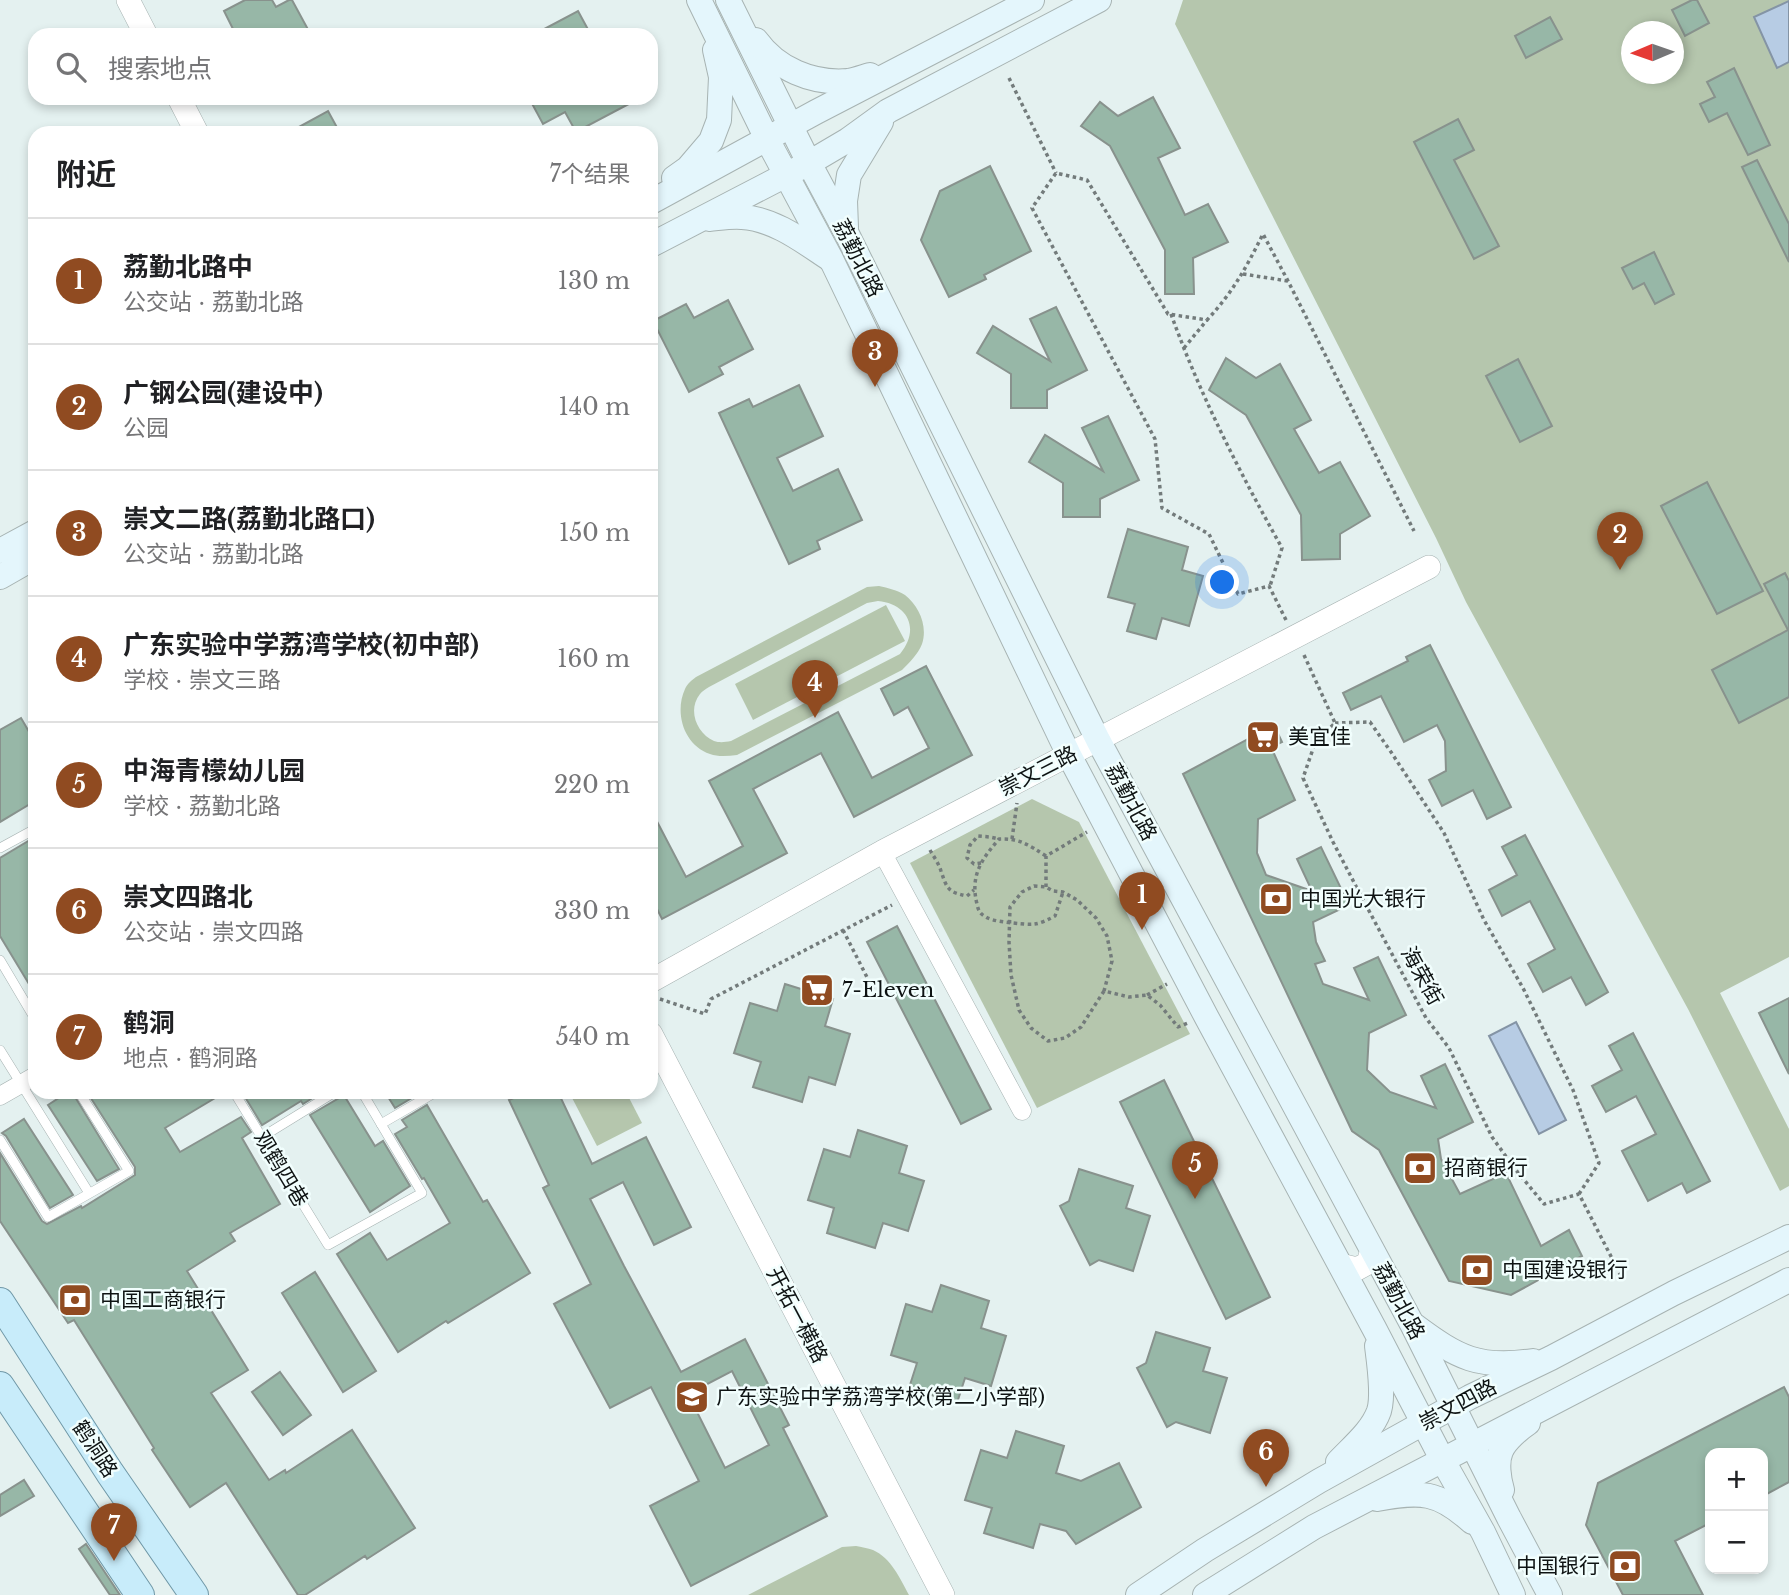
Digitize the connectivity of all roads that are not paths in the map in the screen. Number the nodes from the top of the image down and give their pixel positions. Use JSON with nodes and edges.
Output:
{"nodes":[{"id":1,"x":1032,"y":0,"type":"edge"},
{"id":2,"x":1099,"y":0,"type":"edge"},
{"id":3,"x":135,"y":2,"type":"edge"},
{"id":4,"x":730,"y":4,"type":"edge"},
{"id":5,"x":702,"y":6,"type":"edge"},
{"id":6,"x":144,"y":28,"type":"edge"},
{"id":7,"x":907,"y":65,"type":"junction"},
{"id":8,"x":183,"y":105,"type":"edge"},
{"id":9,"x":888,"y":111,"type":"junction"},
{"id":10,"x":791,"y":125,"type":"junction"},
{"id":11,"x":193,"y":126,"type":"edge"},
{"id":12,"x":767,"y":139,"type":"junction"},
{"id":13,"x":809,"y":163,"type":"junction"},
{"id":14,"x":786,"y":173,"type":"junction"},
{"id":15,"x":658,"y":188,"type":"edge"},
{"id":16,"x":658,"y":198,"type":"edge"},
{"id":17,"x":701,"y":219,"type":"junction"},
{"id":18,"x":847,"y":234,"type":"junction"},
{"id":19,"x":658,"y":241,"type":"edge"},
{"id":20,"x":831,"y":259,"type":"junction"},
{"id":21,"x":28,"y":536,"type":"edge"},
{"id":22,"x":0,"y":551,"type":"edge"},
{"id":23,"x":28,"y":561,"type":"edge"},
{"id":24,"x":1429,"y":567,"type":"dead end"},
{"id":25,"x":0,"y":577,"type":"edge"},
{"id":26,"x":1098,"y":740,"type":"junction"},
{"id":27,"x":1069,"y":755,"type":"junction"},
{"id":28,"x":28,"y":833,"type":"edge"},
{"id":29,"x":0,"y":848,"type":"edge"},
{"id":30,"x":882,"y":852,"type":"junction"},
{"id":31,"x":0,"y":960,"type":"edge"},
{"id":32,"x":658,"y":988,"type":"edge"},
{"id":33,"x":28,"y":1007,"type":"edge"},
{"id":34,"x":658,"y":1047,"type":"edge"},
{"id":35,"x":0,"y":1050,"type":"edge"},
{"id":36,"x":28,"y":1080,"type":"edge"},
{"id":37,"x":0,"y":1096,"type":"edge"},
{"id":38,"x":38,"y":1099,"type":"edge"},
{"id":39,"x":83,"y":1099,"type":"edge"},
{"id":40,"x":238,"y":1099,"type":"edge"},
{"id":41,"x":324,"y":1099,"type":"edge"},
{"id":42,"x":366,"y":1099,"type":"edge"},
{"id":43,"x":424,"y":1099,"type":"edge"},
{"id":44,"x":1022,"y":1111,"type":"dead end"},
{"id":45,"x":381,"y":1124,"type":"junction"},
{"id":46,"x":262,"y":1137,"type":"junction"},
{"id":47,"x":0,"y":1140,"type":"edge"},
{"id":48,"x":89,"y":1193,"type":"junction"},
{"id":49,"x":1789,"y":1237,"type":"edge"},
{"id":50,"x":1373,"y":1250,"type":"junction"},
{"id":51,"x":1340,"y":1265,"type":"junction"},
{"id":52,"x":1789,"y":1280,"type":"edge"},
{"id":53,"x":0,"y":1302,"type":"edge"},
{"id":54,"x":1412,"y":1324,"type":"junction"},
{"id":55,"x":1374,"y":1328,"type":"junction"},
{"id":56,"x":1578,"y":1344,"type":"junction"},
{"id":57,"x":1551,"y":1358,"type":"junction"},
{"id":58,"x":1596,"y":1379,"type":"junction"},
{"id":59,"x":0,"y":1386,"type":"edge"},
{"id":60,"x":1569,"y":1394,"type":"junction"},
{"id":61,"x":1454,"y":1406,"type":"junction"},
{"id":62,"x":1423,"y":1423,"type":"junction"},
{"id":63,"x":1473,"y":1443,"type":"junction"},
{"id":64,"x":1442,"y":1459,"type":"junction"},
{"id":65,"x":1319,"y":1481,"type":"junction"},
{"id":66,"x":1295,"y":1496,"type":"junction"},
{"id":67,"x":1363,"y":1501,"type":"junction"},
{"id":68,"x":1509,"y":1518,"type":"junction"},
{"id":69,"x":1314,"y":1527,"type":"junction"},
{"id":70,"x":1482,"y":1532,"type":"junction"},
{"id":71,"x":139,"y":1595,"type":"edge"},
{"id":72,"x":194,"y":1595,"type":"edge"},
{"id":73,"x":943,"y":1595,"type":"edge"},
{"id":74,"x":1139,"y":1595,"type":"edge"},
{"id":75,"x":1205,"y":1595,"type":"edge"},
{"id":76,"x":1513,"y":1595,"type":"edge"},
{"id":77,"x":1550,"y":1595,"type":"edge"}],
"edges":[{"from":1,"to":7,"type":"main road"},
{"from":2,"to":9,"type":"main road"},
{"from":3,"to":6,"type":"street"},
{"from":4,"to":7,"type":"main road"},
{"from":4,"to":10,"type":"main road","name":"荔勤北路"},
{"from":5,"to":12,"type":"main road","name":"荔勤北路"},
{"from":5,"to":15,"type":"main road"},
{"from":7,"to":10,"type":"main road"},
{"from":8,"to":11,"type":"street"},
{"from":9,"to":13,"type":"main road"},
{"from":9,"to":18,"type":"main road"},
{"from":10,"to":12,"type":"main road"},
{"from":10,"to":13,"type":"main road","name":"荔勤北路"},
{"from":12,"to":14,"type":"main road","name":"荔勤北路"},
{"from":12,"to":16,"type":"main road"},
{"from":13,"to":14,"type":"main road"},
{"from":13,"to":18,"type":"main road","name":"荔勤北路"},
{"from":14,"to":17,"type":"main road"},
{"from":14,"to":20,"type":"main road","name":"荔勤北路"},
{"from":17,"to":19,"type":"main road"},
{"from":17,"to":20,"type":"main road"},
{"from":18,"to":26,"type":"main road","name":"荔勤北路"},
{"from":20,"to":27,"type":"main road","name":"荔勤北路"},
{"from":21,"to":22,"type":"main road"},
{"from":23,"to":25,"type":"main road"},
{"from":24,"to":26,"type":"street","name":"崇文三路"},
{"from":26,"to":27,"type":"street","name":"崇文三路"},
{"from":26,"to":50,"type":"main road","name":"荔勤北路"},
{"from":27,"to":30,"type":"street","name":"崇文三路"},
{"from":27,"to":51,"type":"main road","name":"荔勤北路"},
{"from":28,"to":29,"type":"lane"},
{"from":30,"to":32,"type":"street","name":"崇文三路"},
{"from":30,"to":44,"type":"street"},
{"from":31,"to":33,"type":"lane"},
{"from":34,"to":73,"type":"street","name":"开拓一横路"},
{"from":35,"to":36,"type":"lane"},
{"from":36,"to":37,"type":"street"},
{"from":38,"to":48,"type":"lane"},
{"from":39,"to":48,"type":"lane"},
{"from":40,"to":46,"type":"lane","name":"观鹤四巷"},
{"from":41,"to":46,"type":"lane"},
{"from":42,"to":45,"type":"lane"},
{"from":43,"to":45,"type":"lane"},
{"from":45,"to":46,"type":"lane","name":"观鹤四巷"},
{"from":47,"to":48,"type":"lane"},
{"from":49,"to":56,"type":"main road","name":"崇文四路"},
{"from":50,"to":51,"type":"street"},
{"from":50,"to":54,"type":"main road","name":"荔勤北路"},
{"from":51,"to":55,"type":"main road","name":"荔勤北路"},
{"from":52,"to":58,"type":"main road","name":"崇文四路"},
{"from":53,"to":72,"type":"main road","name":"鹤洞路"},
{"from":54,"to":57,"type":"main road"},
{"from":54,"to":61,"type":"main road","name":"荔勤北路"},
{"from":55,"to":62,"type":"main road","name":"荔勤北路"},
{"from":55,"to":65,"type":"main road"},
{"from":56,"to":57,"type":"main road","name":"崇文四路"},
{"from":56,"to":58,"type":"main road"},
{"from":57,"to":61,"type":"main road","name":"崇文四路"},
{"from":58,"to":60,"type":"main road","name":"崇文四路"},
{"from":59,"to":71,"type":"main road","name":"鹤洞路"},
{"from":60,"to":63,"type":"main road","name":"崇文四路"},
{"from":60,"to":68,"type":"main road"},
{"from":61,"to":62,"type":"main road","name":"崇文四路"},
{"from":61,"to":63,"type":"main road","name":"荔勤北路"},
{"from":62,"to":64,"type":"main road","name":"荔勤北路"},
{"from":62,"to":65,"type":"main road","name":"崇文四路"},
{"from":63,"to":64,"type":"main road","name":"崇文四路"},
{"from":63,"to":68,"type":"main road","name":"荔勤北路"},
{"from":64,"to":67,"type":"main road","name":"崇文四路"},
{"from":64,"to":70,"type":"main road","name":"荔勤北路"},
{"from":65,"to":66,"type":"main road","name":"崇文四路"},
{"from":66,"to":69,"type":"main road"},
{"from":66,"to":74,"type":"main road","name":"崇文四路"},
{"from":67,"to":69,"type":"main road","name":"崇文四路"},
{"from":67,"to":70,"type":"main road"},
{"from":68,"to":77,"type":"main road","name":"荔勤北路"},
{"from":69,"to":75,"type":"main road","name":"崇文四路"},
{"from":70,"to":76,"type":"main road","name":"荔勤北路"}]}
